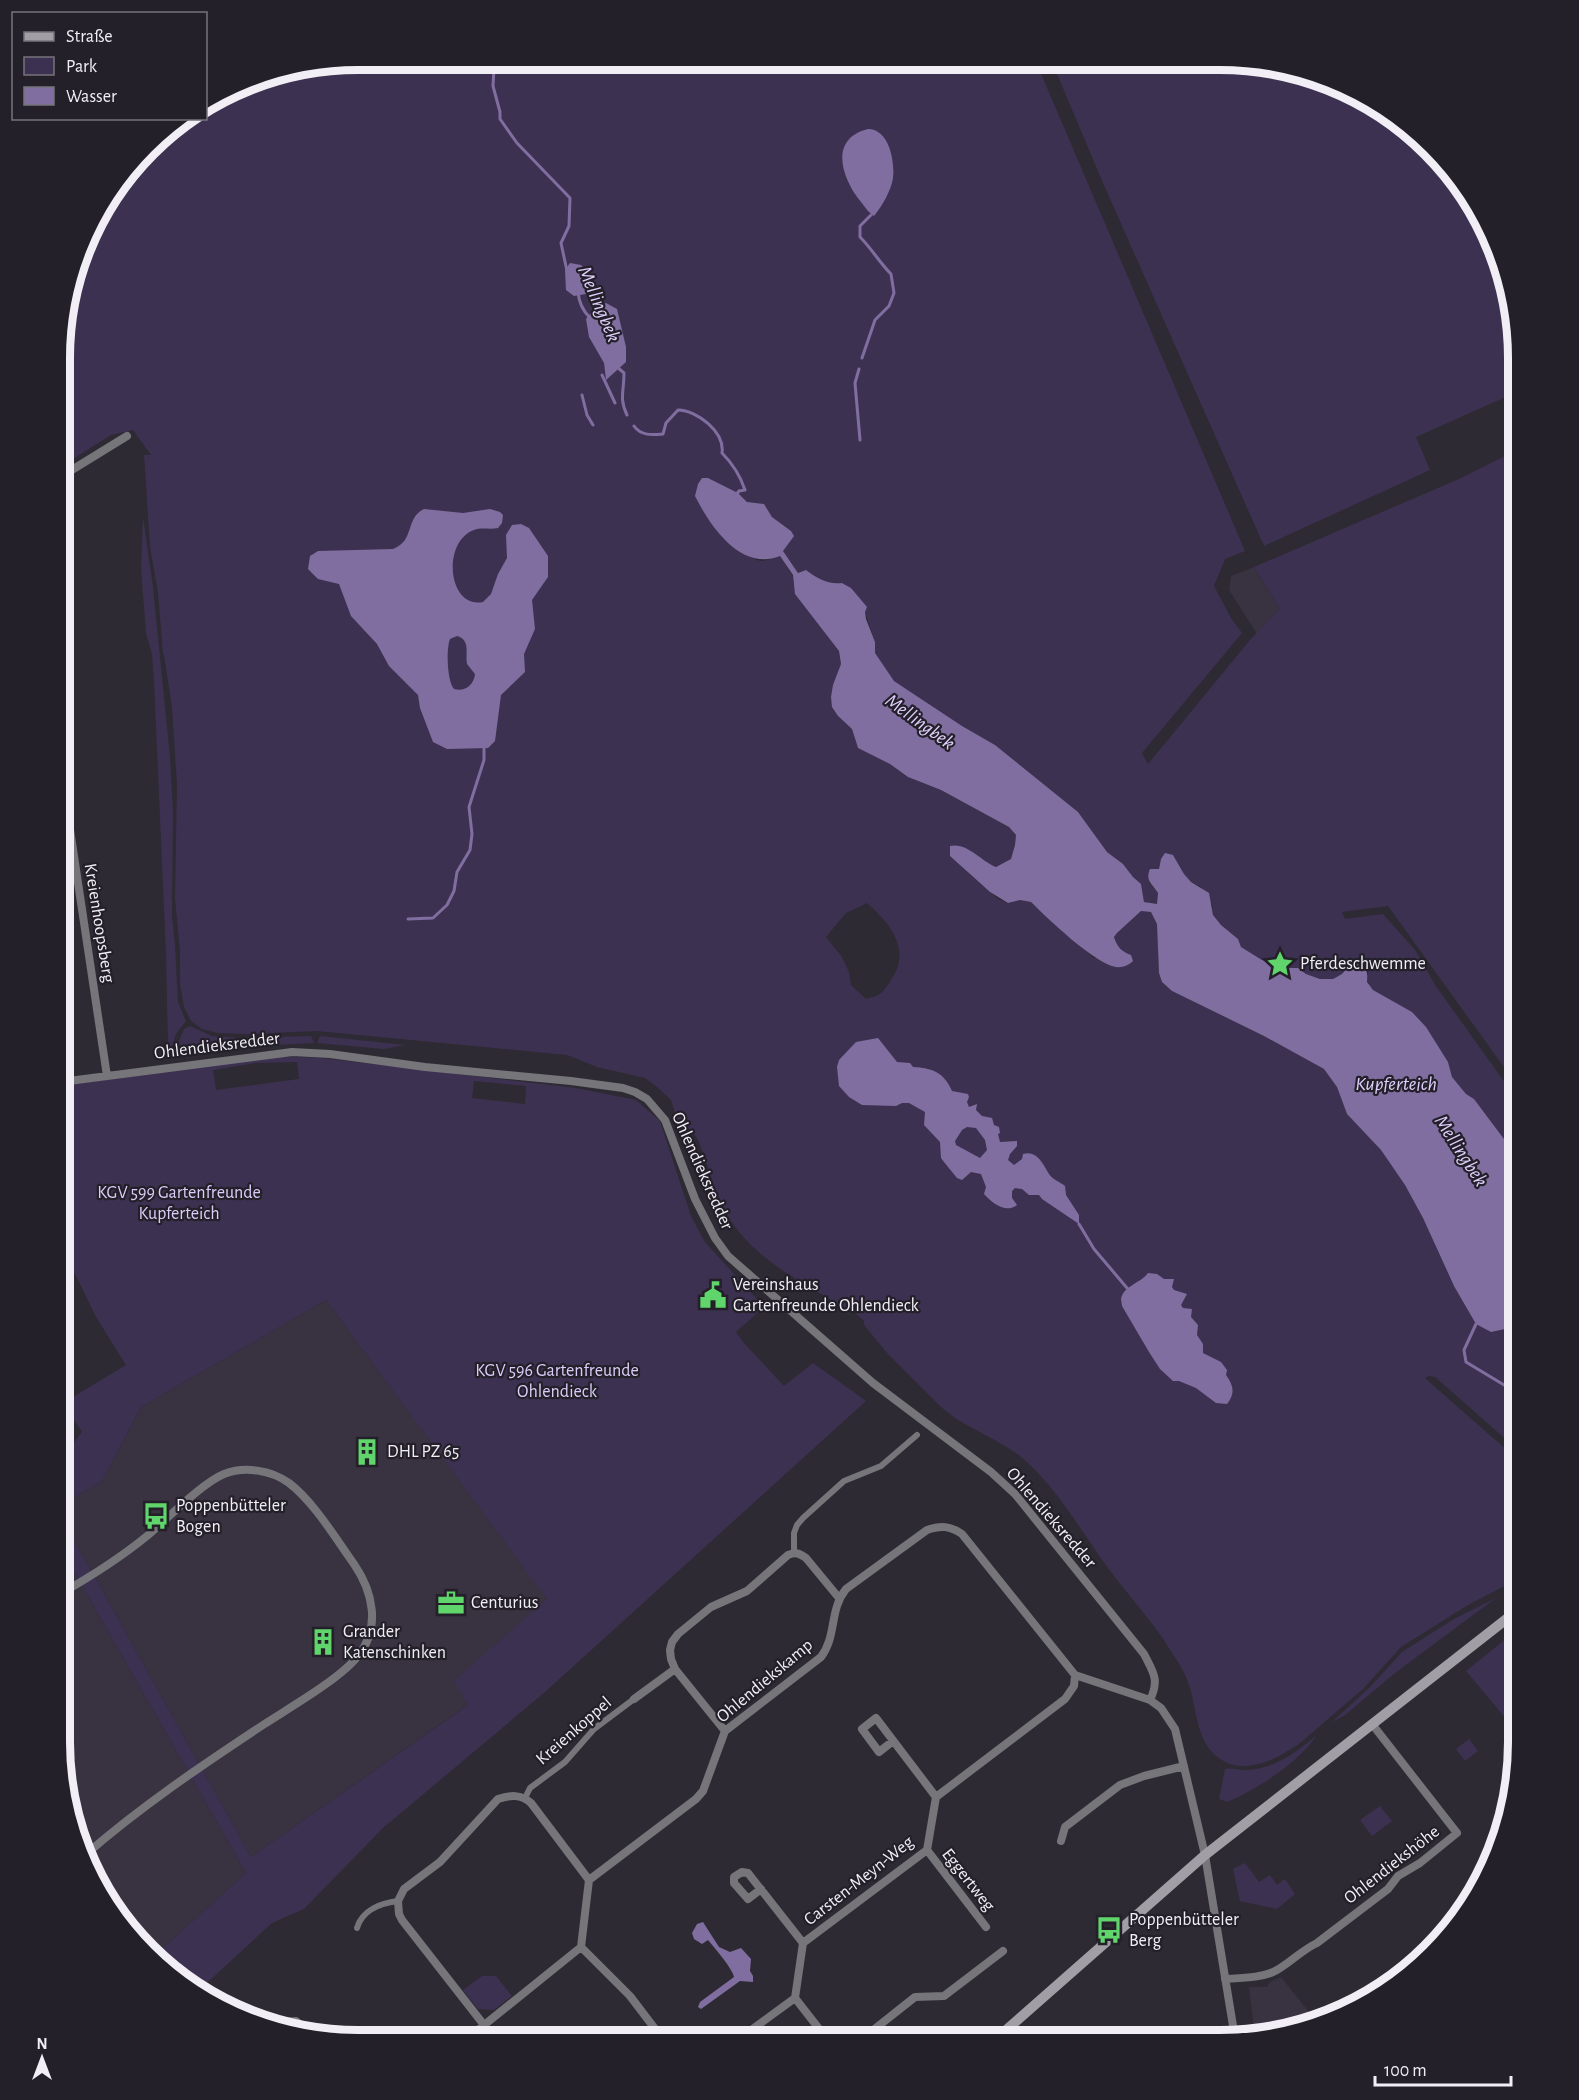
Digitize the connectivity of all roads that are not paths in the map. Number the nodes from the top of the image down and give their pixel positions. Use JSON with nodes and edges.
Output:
{"nodes":[{"id":1,"x":128,"y":436,"type":"dead end"},
{"id":2,"x":70,"y":471,"type":"edge"},
{"id":3,"x":70,"y":829,"type":"edge"},
{"id":4,"x":107,"y":1076,"type":"junction"},
{"id":5,"x":70,"y":1081,"type":"edge"},
{"id":6,"x":917,"y":1435,"type":"dead end"},
{"id":7,"x":794,"y":1552,"type":"junction"},
{"id":8,"x":70,"y":1588,"type":"edge"},
{"id":9,"x":839,"y":1598,"type":"junction"},
{"id":10,"x":1508,"y":1618,"type":"edge"},
{"id":11,"x":675,"y":1668,"type":"junction"},
{"id":12,"x":1075,"y":1675,"type":"junction"},
{"id":13,"x":634,"y":1699,"type":"joint"},
{"id":14,"x":1150,"y":1700,"type":"junction"},
{"id":15,"x":1372,"y":1724,"type":"junction"},
{"id":16,"x":725,"y":1731,"type":"junction"},
{"id":17,"x":893,"y":1741,"type":"dead end"},
{"id":18,"x":1184,"y":1766,"type":"junction"},
{"id":19,"x":936,"y":1797,"type":"junction"},
{"id":20,"x":525,"y":1798,"type":"junction"},
{"id":21,"x":1061,"y":1841,"type":"dead end"},
{"id":22,"x":91,"y":1850,"type":"edge"},
{"id":23,"x":927,"y":1850,"type":"junction"},
{"id":24,"x":1205,"y":1855,"type":"junction"},
{"id":25,"x":589,"y":1880,"type":"junction"},
{"id":26,"x":761,"y":1889,"type":"dead end"},
{"id":27,"x":398,"y":1901,"type":"junction"},
{"id":28,"x":986,"y":1927,"type":"dead end"},
{"id":29,"x":357,"y":1928,"type":"dead end"},
{"id":30,"x":803,"y":1943,"type":"junction"},
{"id":31,"x":581,"y":1947,"type":"junction"},
{"id":32,"x":1003,"y":1951,"type":"dead end"},
{"id":33,"x":1225,"y":1979,"type":"junction"},
{"id":34,"x":795,"y":1998,"type":"junction"},
{"id":35,"x":484,"y":2025,"type":"junction"},
{"id":36,"x":1234,"y":2029,"type":"edge"},
{"id":37,"x":478,"y":2030,"type":"edge"},
{"id":38,"x":656,"y":2030,"type":"edge"},
{"id":39,"x":751,"y":2030,"type":"edge"},
{"id":40,"x":820,"y":2030,"type":"edge"},
{"id":41,"x":873,"y":2030,"type":"edge"},
{"id":42,"x":1006,"y":2030,"type":"edge"}],
"edges":[{"from":1,"to":2,"type":"street"},
{"from":3,"to":4,"type":"street","name":"Kreienhoopsberg"},
{"from":4,"to":5,"type":"street","name":"Ohlendieksredder"},
{"from":4,"to":14,"type":"street","name":"Ohlendieksredder"},
{"from":6,"to":7,"type":"street"},
{"from":7,"to":9,"type":"street"},
{"from":7,"to":11,"type":"street"},
{"from":8,"to":22,"type":"street"},
{"from":9,"to":12,"type":"street"},
{"from":9,"to":16,"type":"street","name":"Ohlendiekskamp"},
{"from":10,"to":15,"type":"main road"},
{"from":11,"to":13,"type":"street","name":"Kreienkoppel"},
{"from":11,"to":16,"type":"street"},
{"from":12,"to":14,"type":"street"},
{"from":12,"to":19,"type":"street"},
{"from":13,"to":20,"type":"street","name":"Kreienkoppel"},
{"from":14,"to":18,"type":"street"},
{"from":15,"to":24,"type":"main road"},
{"from":15,"to":33,"type":"street","name":"Ohlendiekshöhe"},
{"from":16,"to":25,"type":"street","name":"Ohlendiekskamp"},
{"from":17,"to":19,"type":"street"},
{"from":18,"to":21,"type":"street"},
{"from":18,"to":24,"type":"street"},
{"from":19,"to":23,"type":"street","name":"Carsten-Meyn-Weg"},
{"from":20,"to":25,"type":"street"},
{"from":20,"to":27,"type":"street"},
{"from":23,"to":28,"type":"street","name":"Eggertweg"},
{"from":23,"to":30,"type":"street","name":"Carsten-Meyn-Weg"},
{"from":24,"to":33,"type":"street"},
{"from":24,"to":42,"type":"main road"},
{"from":25,"to":31,"type":"street"},
{"from":26,"to":30,"type":"street"},
{"from":27,"to":29,"type":"street"},
{"from":27,"to":35,"type":"street"},
{"from":30,"to":34,"type":"street","name":"Carsten-Meyn-Weg"},
{"from":31,"to":35,"type":"street"},
{"from":31,"to":38,"type":"street"},
{"from":32,"to":41,"type":"street"},
{"from":33,"to":36,"type":"street"},
{"from":34,"to":39,"type":"street"},
{"from":34,"to":40,"type":"street"},
{"from":35,"to":37,"type":"street"}]}
